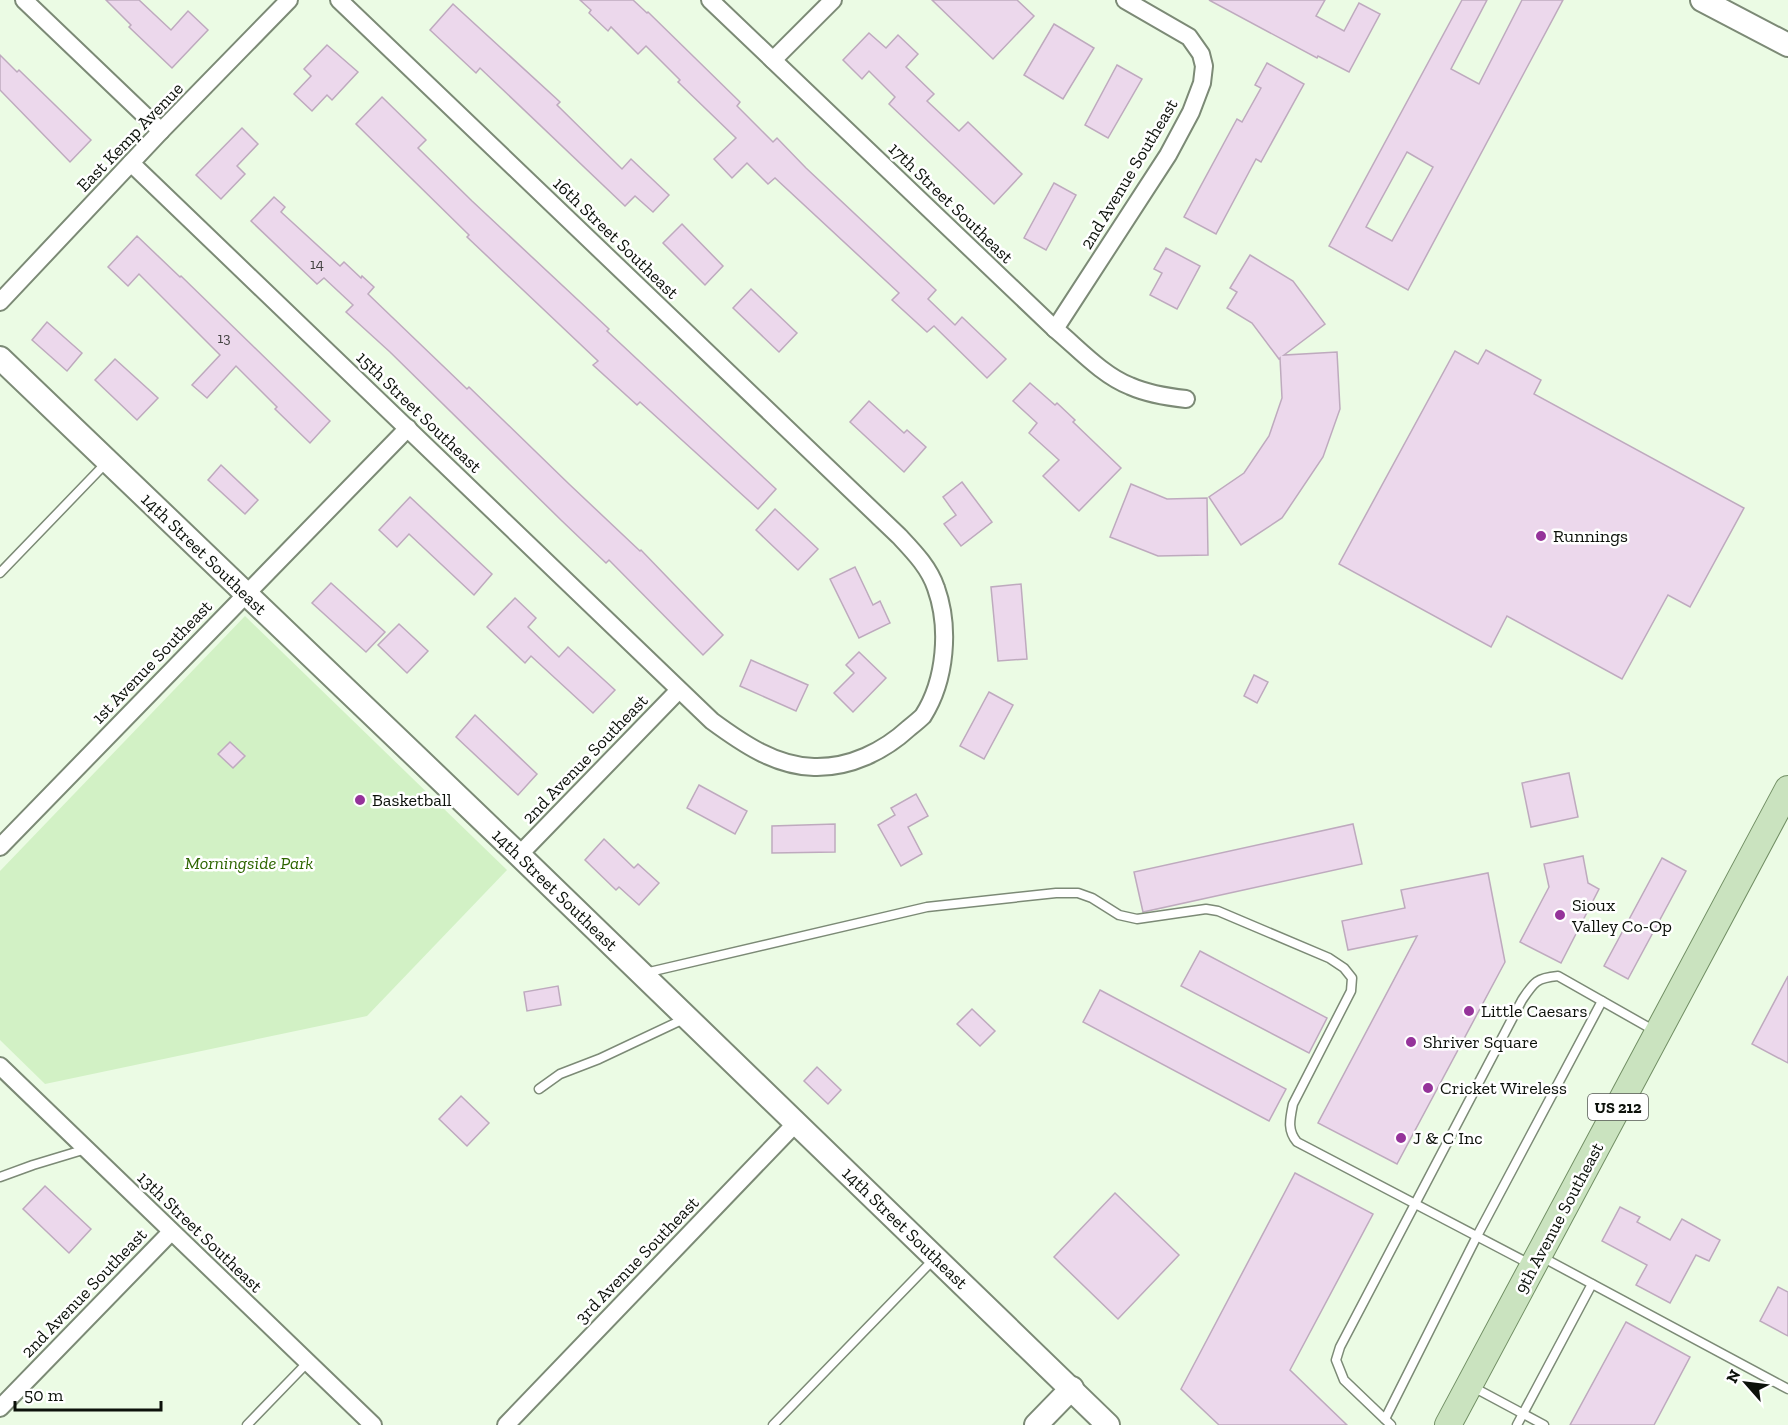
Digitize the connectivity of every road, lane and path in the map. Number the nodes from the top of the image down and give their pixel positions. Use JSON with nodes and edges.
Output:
{"nodes":[{"id":1,"x":24,"y":0,"type":"edge"},
{"id":2,"x":289,"y":0,"type":"edge"},
{"id":3,"x":339,"y":0,"type":"edge"},
{"id":4,"x":710,"y":0,"type":"edge"},
{"id":5,"x":833,"y":0,"type":"edge"},
{"id":6,"x":1125,"y":0,"type":"edge"},
{"id":7,"x":1702,"y":0,"type":"edge"},
{"id":8,"x":1788,"y":45,"type":"edge"},
{"id":9,"x":773,"y":60,"type":"junction"},
{"id":10,"x":161,"y":130,"type":"junction"},
{"id":11,"x":131,"y":163,"type":"junction"},
{"id":12,"x":0,"y":302,"type":"edge"},
{"id":13,"x":1055,"y":329,"type":"junction"},
{"id":14,"x":0,"y":358,"type":"edge"},
{"id":15,"x":1186,"y":399,"type":"dead end"},
{"id":16,"x":408,"y":429,"type":"junction"},
{"id":17,"x":108,"y":461,"type":"junction"},
{"id":18,"x":0,"y":573,"type":"edge"},
{"id":19,"x":245,"y":594,"type":"junction"},
{"id":20,"x":679,"y":690,"type":"junction"},
{"id":21,"x":898,"y":738,"type":"joint"},
{"id":22,"x":1788,"y":789,"type":"edge"},
{"id":23,"x":0,"y":847,"type":"edge"},
{"id":24,"x":519,"y":855,"type":"junction"},
{"id":25,"x":642,"y":973,"type":"junction"},
{"id":26,"x":1602,"y":1000,"type":"junction"},
{"id":27,"x":687,"y":1017,"type":"junction"},
{"id":28,"x":1658,"y":1032,"type":"junction"},
{"id":29,"x":0,"y":1066,"type":"edge"},
{"id":30,"x":539,"y":1089,"type":"dead end"},
{"id":31,"x":796,"y":1123,"type":"junction"},
{"id":32,"x":86,"y":1149,"type":"junction"},
{"id":33,"x":0,"y":1177,"type":"edge"},
{"id":34,"x":1415,"y":1204,"type":"junction"},
{"id":35,"x":171,"y":1232,"type":"junction"},
{"id":36,"x":1477,"y":1236,"type":"junction"},
{"id":37,"x":936,"y":1257,"type":"junction"},
{"id":38,"x":1536,"y":1261,"type":"junction"},
{"id":39,"x":1592,"y":1284,"type":"junction"},
{"id":40,"x":308,"y":1362,"type":"junction"},
{"id":41,"x":1470,"y":1385,"type":"junction"},
{"id":42,"x":1072,"y":1388,"type":"junction"},
{"id":43,"x":1788,"y":1389,"type":"edge"},
{"id":44,"x":0,"y":1408,"type":"edge"},
{"id":45,"x":1523,"y":1414,"type":"junction"},
{"id":46,"x":1388,"y":1422,"type":"edge"},
{"id":47,"x":247,"y":1425,"type":"edge"},
{"id":48,"x":373,"y":1425,"type":"edge"},
{"id":49,"x":506,"y":1425,"type":"edge"},
{"id":50,"x":773,"y":1425,"type":"edge"},
{"id":51,"x":1036,"y":1425,"type":"edge"},
{"id":52,"x":1108,"y":1425,"type":"edge"},
{"id":53,"x":1448,"y":1425,"type":"edge"},
{"id":54,"x":1517,"y":1425,"type":"edge"},
{"id":55,"x":1544,"y":1425,"type":"edge"}],
"edges":[{"from":1,"to":10,"type":"street"},
{"from":2,"to":10,"type":"street","name":"East Kemp Avenue"},
{"from":3,"to":21,"type":"street","name":"16th Street Southeast"},
{"from":4,"to":9,"type":"street","name":"17th Street Southeast"},
{"from":5,"to":9,"type":"street"},
{"from":6,"to":13,"type":"street","name":"2nd Avenue Southeast"},
{"from":7,"to":8,"type":"street"},
{"from":9,"to":13,"type":"street","name":"17th Street Southeast"},
{"from":10,"to":11,"type":"street","name":"East Kemp Avenue"},
{"from":11,"to":12,"type":"street","name":"East Kemp Avenue"},
{"from":11,"to":16,"type":"street","name":"15th Street Southeast"},
{"from":13,"to":15,"type":"street","name":"17th Street Southeast"},
{"from":14,"to":17,"type":"street","name":"14th Street Southeast"},
{"from":16,"to":19,"type":"street","name":"1st Avenue Southeast"},
{"from":16,"to":20,"type":"street","name":"15th Street Southeast"},
{"from":17,"to":18,"type":"lane"},
{"from":17,"to":19,"type":"street","name":"14th Street Southeast"},
{"from":19,"to":23,"type":"street","name":"1st Avenue Southeast"},
{"from":19,"to":24,"type":"street","name":"14th Street Southeast"},
{"from":20,"to":21,"type":"street","name":"15th Street Southeast"},
{"from":20,"to":24,"type":"street","name":"2nd Avenue Southeast"},
{"from":22,"to":28,"type":"main road","name":"9th Avenue Southeast","number":"US 212"},
{"from":24,"to":25,"type":"street","name":"14th Street Southeast"},
{"from":25,"to":27,"type":"street","name":"14th Street Southeast"},
{"from":25,"to":34,"type":"lane"},
{"from":26,"to":28,"type":"lane"},
{"from":26,"to":34,"type":"lane"},
{"from":26,"to":36,"type":"lane"},
{"from":27,"to":30,"type":"lane"},
{"from":27,"to":31,"type":"street","name":"14th Street Southeast"},
{"from":28,"to":38,"type":"main road","name":"9th Avenue Southeast","number":"US 212"},
{"from":29,"to":32,"type":"street","name":"13th Street Southeast"},
{"from":31,"to":37,"type":"street","name":"14th Street Southeast"},
{"from":31,"to":49,"type":"street","name":"3rd Avenue Southeast"},
{"from":32,"to":33,"type":"lane"},
{"from":32,"to":35,"type":"street","name":"13th Street Southeast"},
{"from":34,"to":36,"type":"lane"},
{"from":34,"to":46,"type":"lane"},
{"from":35,"to":40,"type":"street","name":"13th Street Southeast"},
{"from":35,"to":44,"type":"street","name":"2nd Avenue Southeast"},
{"from":36,"to":38,"type":"lane"},
{"from":36,"to":46,"type":"lane"},
{"from":37,"to":42,"type":"street","name":"14th Street Southeast"},
{"from":37,"to":50,"type":"lane"},
{"from":38,"to":39,"type":"lane"},
{"from":38,"to":41,"type":"main road","name":"9th Avenue Southeast","number":"US 212"},
{"from":39,"to":43,"type":"lane"},
{"from":39,"to":45,"type":"lane"},
{"from":40,"to":47,"type":"lane"},
{"from":40,"to":48,"type":"street","name":"13th Street Southeast"},
{"from":41,"to":45,"type":"lane"},
{"from":41,"to":53,"type":"main road","name":"9th Avenue Southeast","number":"US 212"},
{"from":42,"to":51,"type":"street"},
{"from":42,"to":52,"type":"street","name":"14th Street Southeast"},
{"from":45,"to":54,"type":"lane"},
{"from":45,"to":55,"type":"lane"}]}
